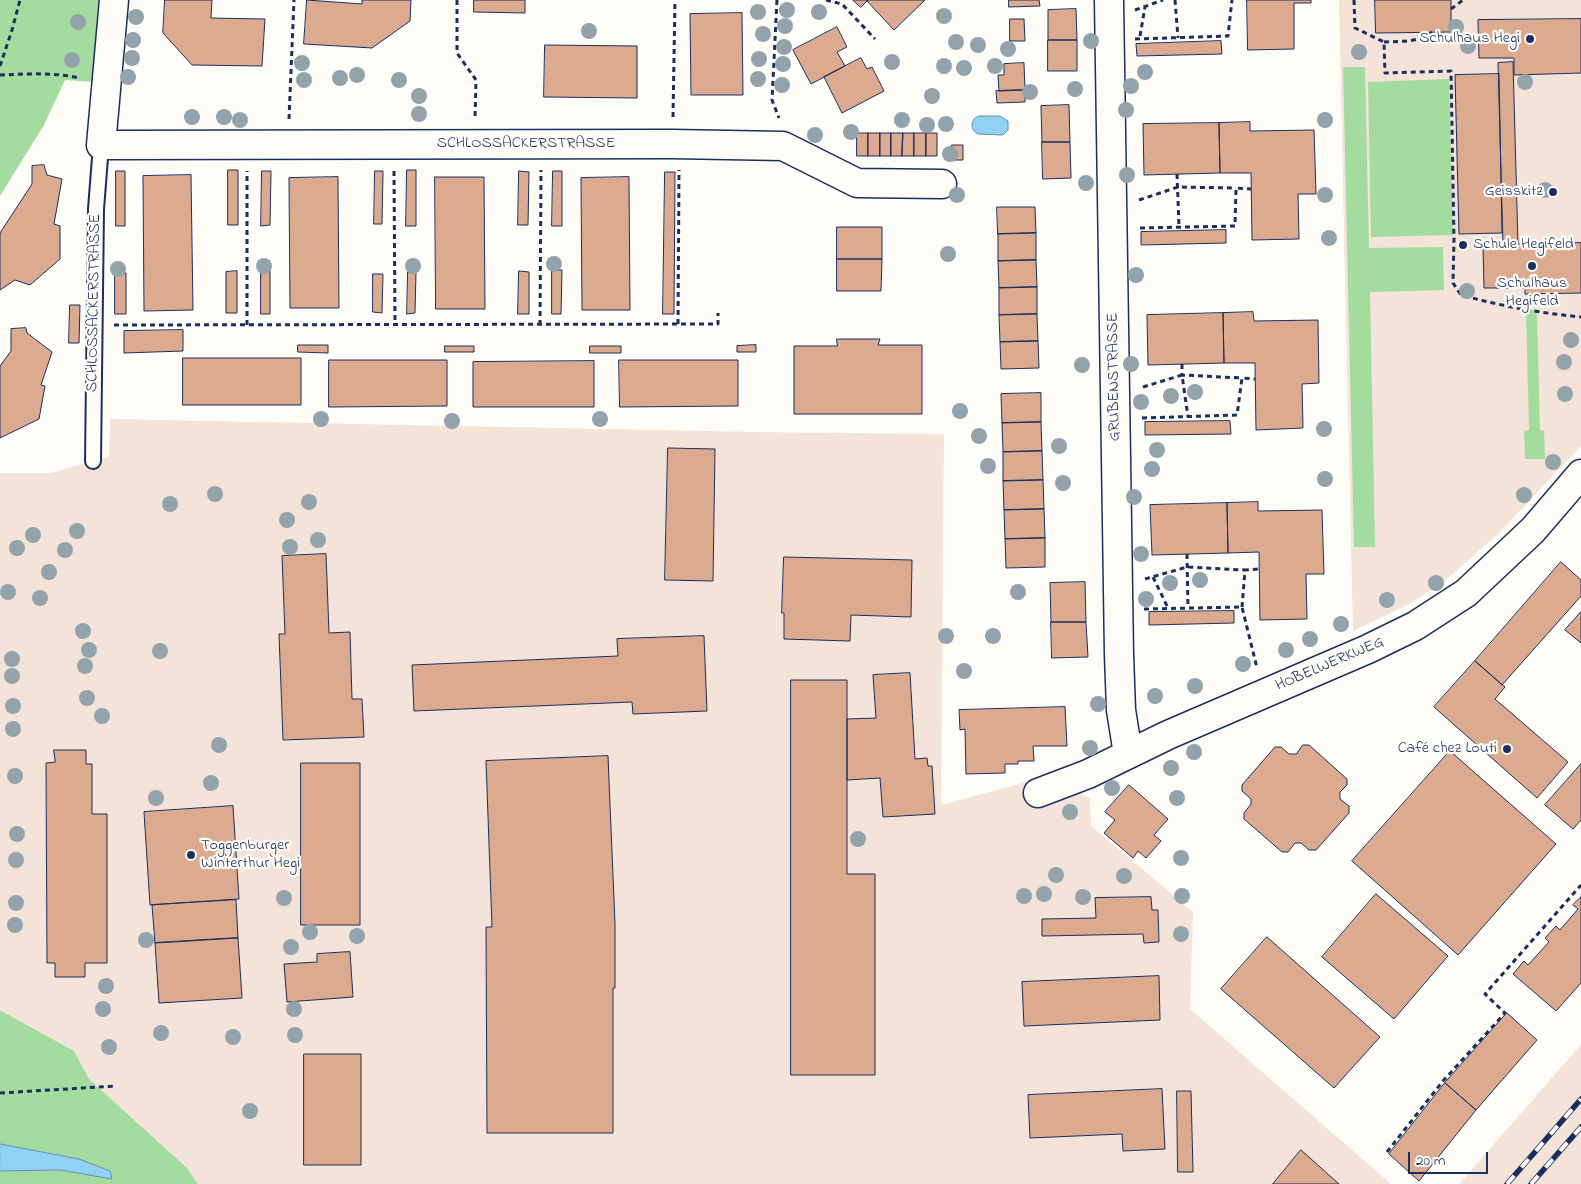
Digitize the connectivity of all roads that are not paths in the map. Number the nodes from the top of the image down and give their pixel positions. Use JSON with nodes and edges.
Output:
{"nodes":[{"id":1,"x":114,"y":0,"type":"edge"},
{"id":2,"x":1109,"y":0,"type":"edge"},
{"id":3,"x":101,"y":145,"type":"junction"},
{"id":4,"x":942,"y":184,"type":"dead end"},
{"id":5,"x":93,"y":461,"type":"dead end"},
{"id":6,"x":1581,"y":474,"type":"edge"},
{"id":7,"x":1128,"y":754,"type":"junction"},
{"id":8,"x":1038,"y":793,"type":"dead end"}],
"edges":[{"from":1,"to":3,"type":"street","name":"SCHLOSSACKERSTRASSE"},
{"from":2,"to":7,"type":"street","name":"GRUBENSTRASSE"},
{"from":3,"to":4,"type":"street","name":"SCHLOSSACKERSTRASSE"},
{"from":3,"to":5,"type":"lane","name":"SCHLOSSACKERSTRASSE"},
{"from":6,"to":7,"type":"street","name":"HOBELWERKWEG"},
{"from":7,"to":8,"type":"street","name":"HOBELWERKWEG"}]}
